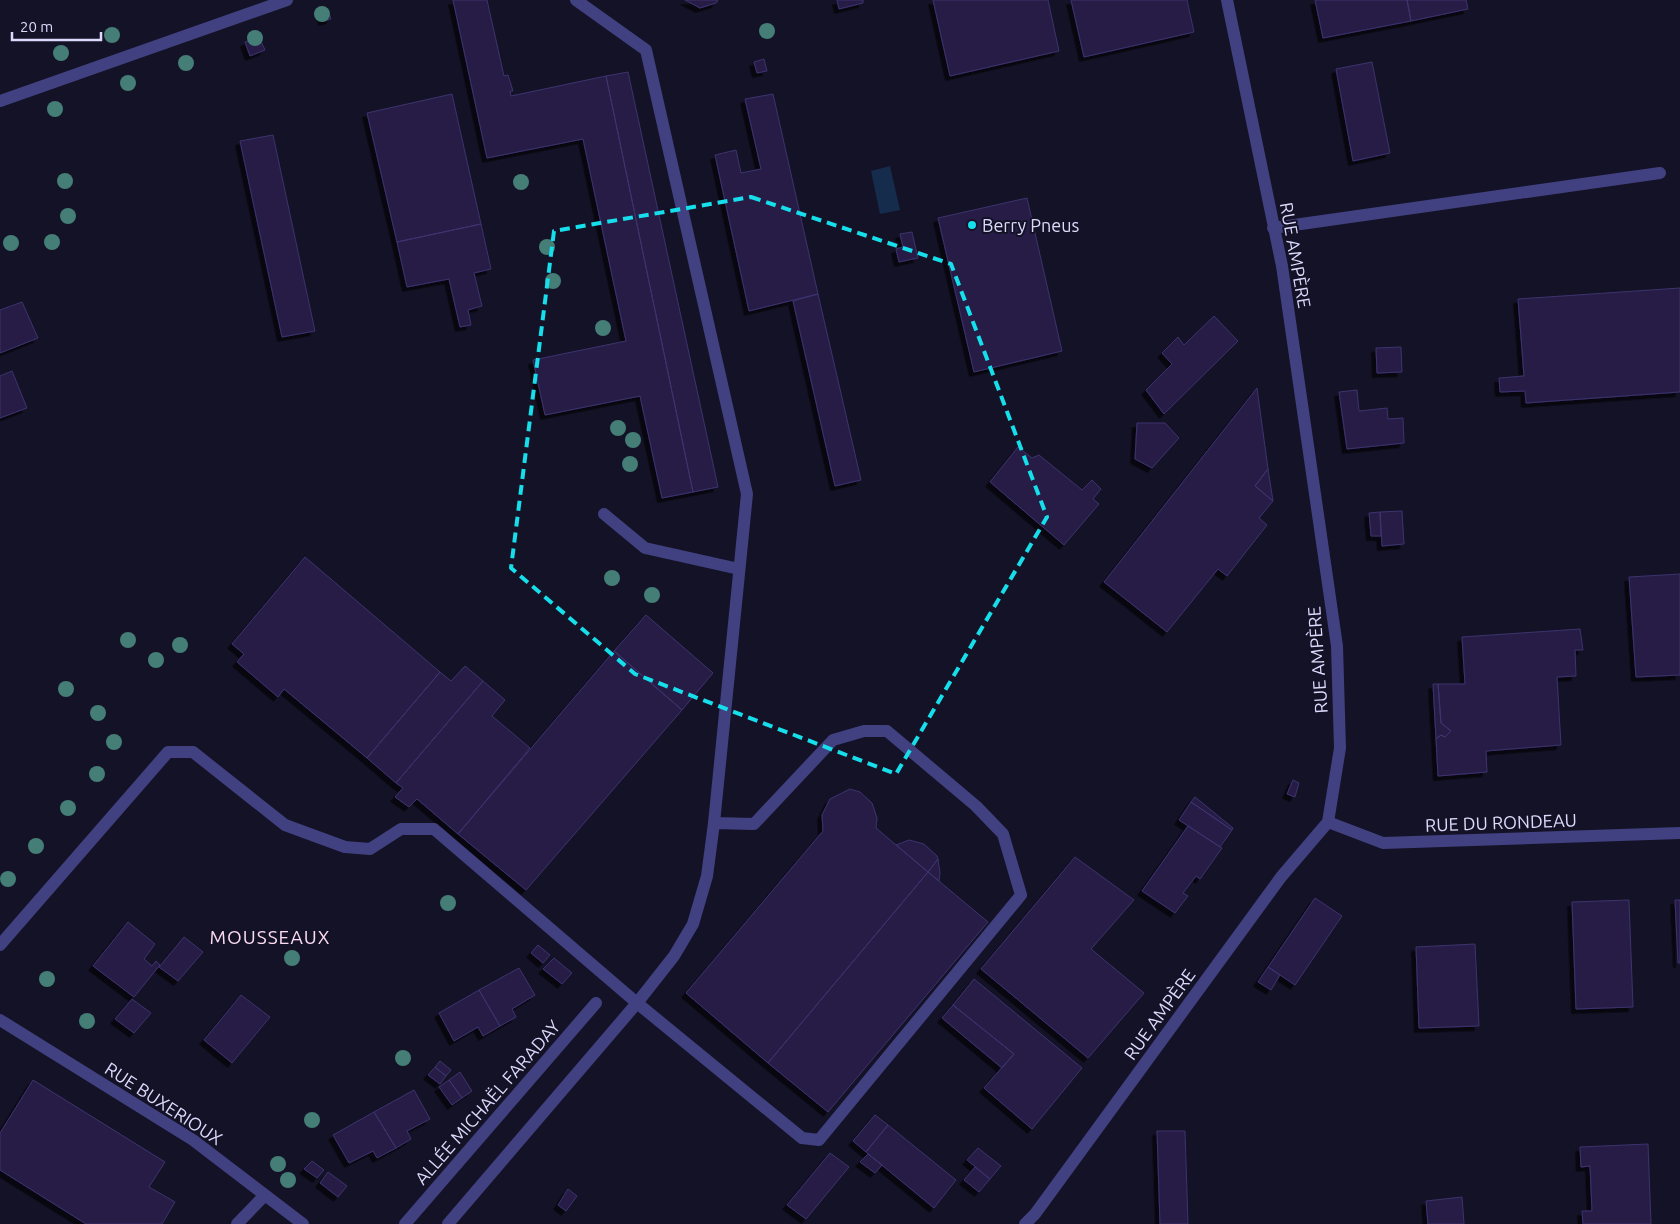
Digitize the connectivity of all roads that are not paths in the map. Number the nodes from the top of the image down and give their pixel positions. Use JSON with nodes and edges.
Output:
{"nodes":[{"id":1,"x":287,"y":0,"type":"edge"},
{"id":2,"x":576,"y":0,"type":"edge"},
{"id":3,"x":1227,"y":0,"type":"edge"},
{"id":4,"x":0,"y":101,"type":"edge"},
{"id":5,"x":1660,"y":173,"type":"dead end"},
{"id":6,"x":1273,"y":228,"type":"junction"},
{"id":7,"x":604,"y":514,"type":"dead end"},
{"id":8,"x":739,"y":569,"type":"junction"},
{"id":9,"x":1328,"y":822,"type":"junction"},
{"id":10,"x":714,"y":823,"type":"junction"},
{"id":11,"x":1680,"y":833,"type":"edge"},
{"id":12,"x":0,"y":945,"type":"edge"},
{"id":13,"x":596,"y":1003,"type":"dead end"},
{"id":14,"x":637,"y":1003,"type":"junction"},
{"id":15,"x":0,"y":1020,"type":"edge"},
{"id":16,"x":264,"y":1196,"type":"junction"},
{"id":17,"x":237,"y":1224,"type":"edge"},
{"id":18,"x":303,"y":1224,"type":"edge"},
{"id":19,"x":405,"y":1224,"type":"edge"},
{"id":20,"x":448,"y":1224,"type":"edge"},
{"id":21,"x":1026,"y":1224,"type":"edge"}],
"edges":[{"from":1,"to":4,"type":"street"},
{"from":2,"to":8,"type":"street"},
{"from":3,"to":6,"type":"street","name":"RUE AMPÈRE"},
{"from":5,"to":6,"type":"street"},
{"from":6,"to":9,"type":"street","name":"RUE AMPÈRE"},
{"from":7,"to":8,"type":"street"},
{"from":8,"to":10,"type":"street"},
{"from":9,"to":11,"type":"street","name":"RUE DU RONDEAU"},
{"from":9,"to":21,"type":"street","name":"RUE AMPÈRE"},
{"from":10,"to":14,"type":"street"},
{"from":10,"to":14,"type":"street"},
{"from":12,"to":14,"type":"street"},
{"from":13,"to":19,"type":"street","name":"ALLÉE MICHAËL FARADAY"},
{"from":14,"to":20,"type":"street"},
{"from":15,"to":16,"type":"street","name":"RUE BUXERIOUX"},
{"from":16,"to":17,"type":"street"},
{"from":16,"to":18,"type":"street","name":"RUE BUXERIOUX"}]}
